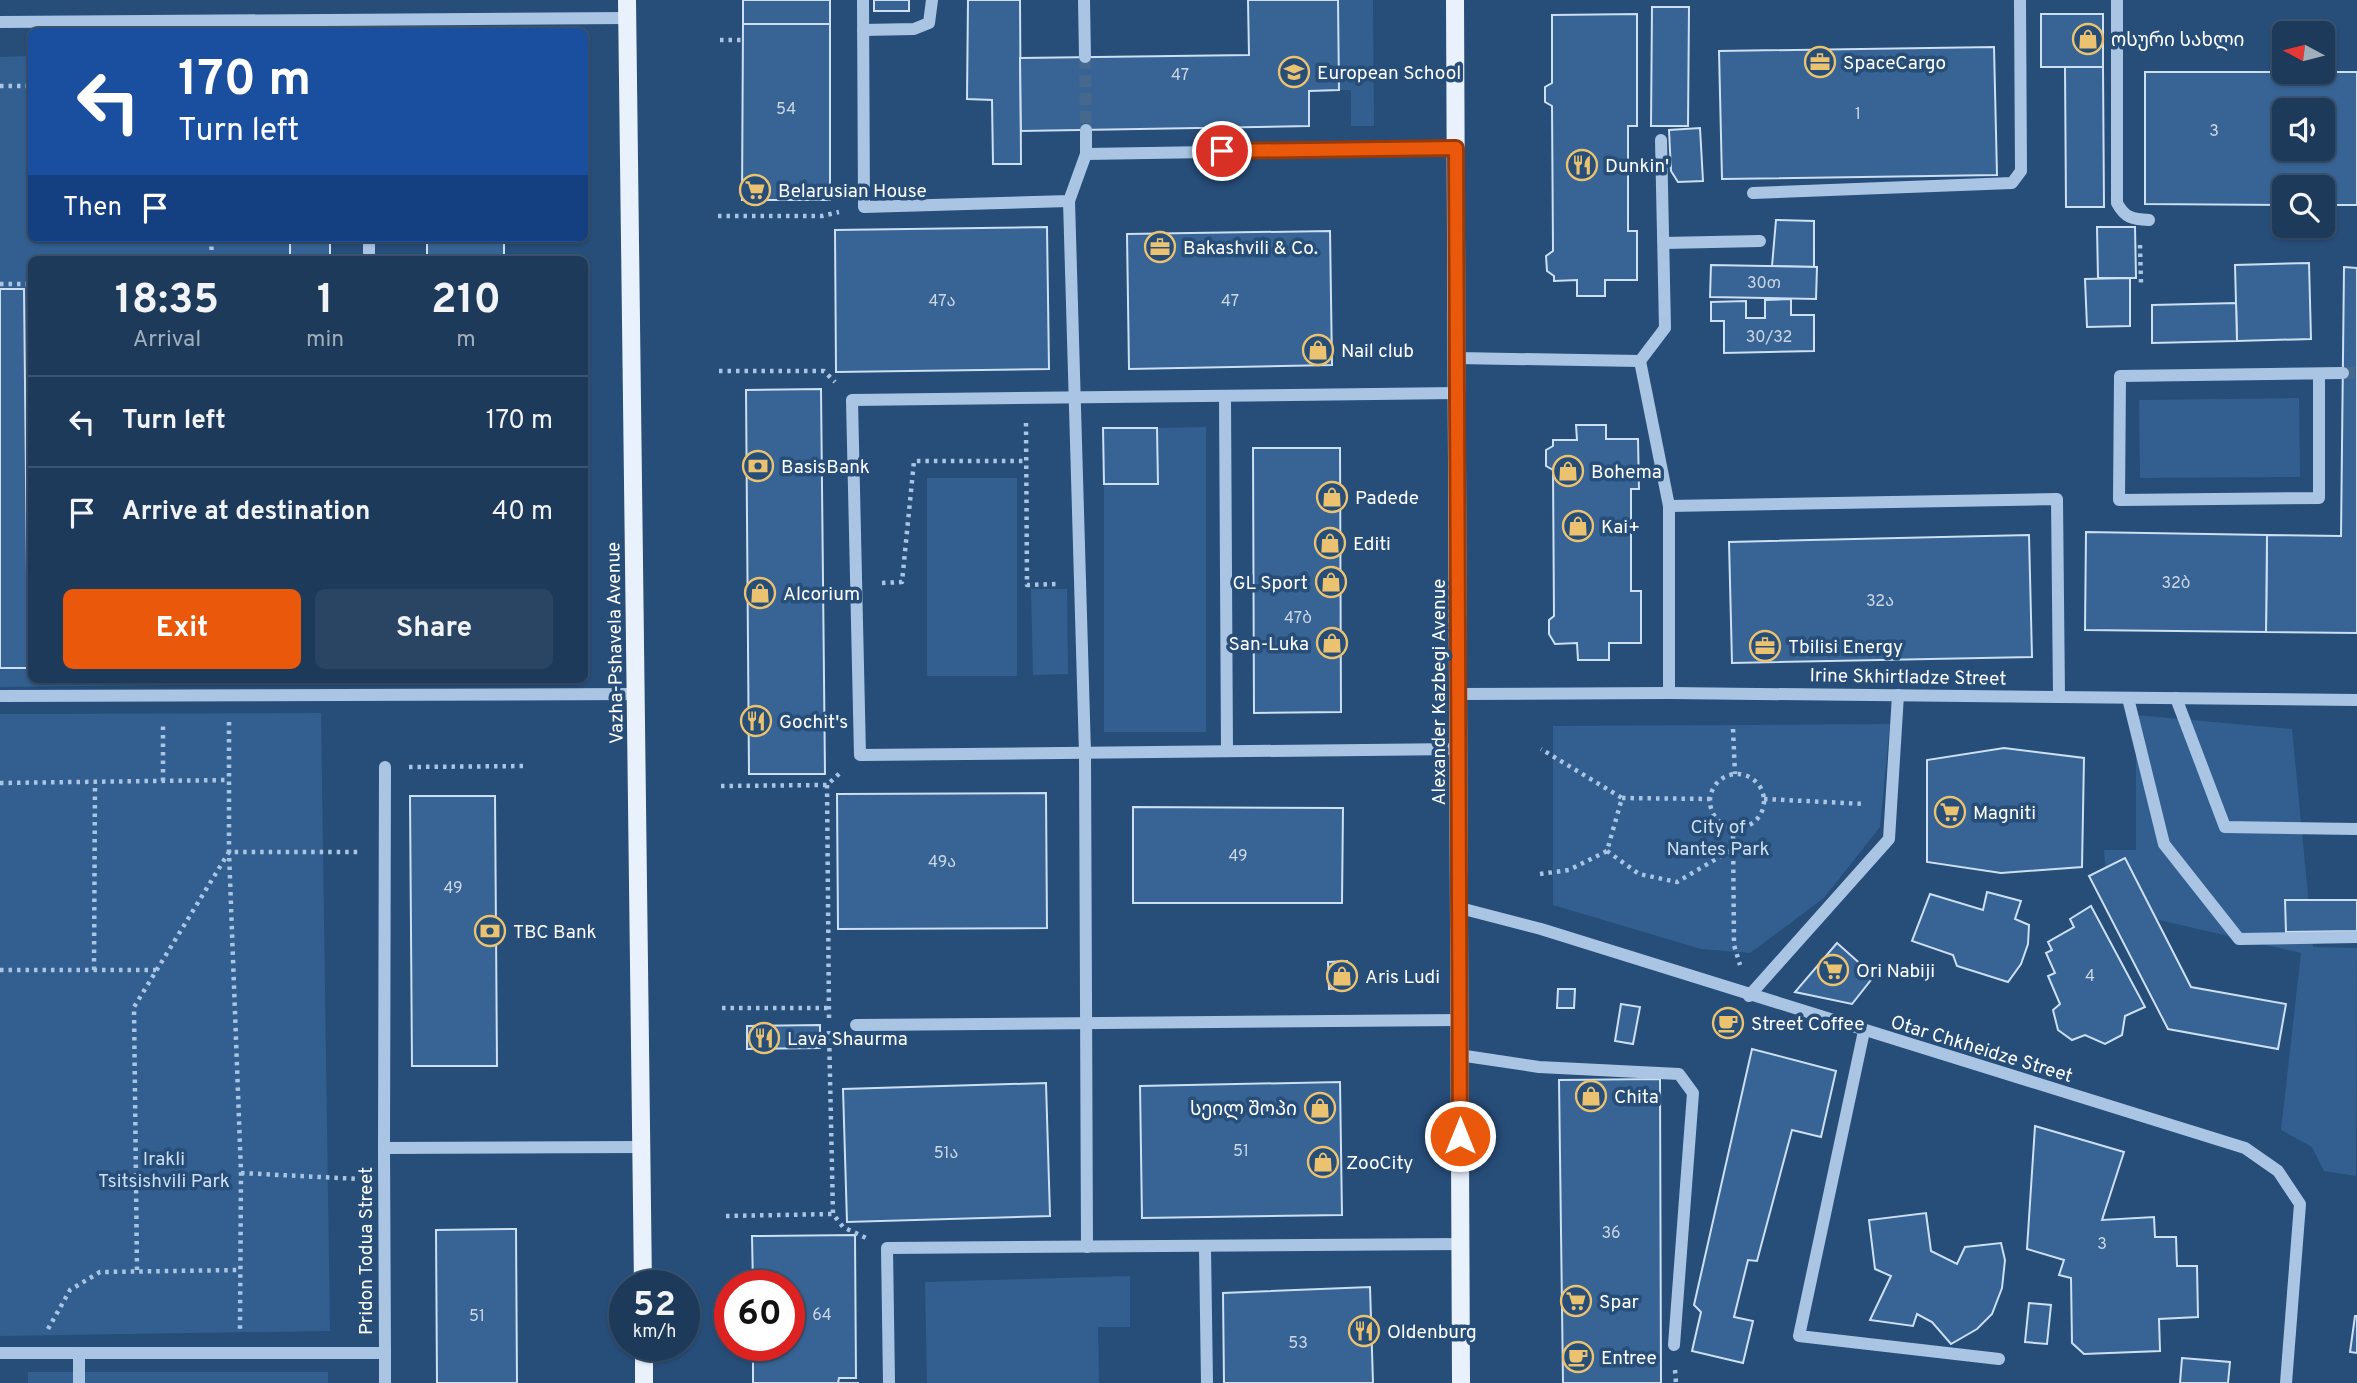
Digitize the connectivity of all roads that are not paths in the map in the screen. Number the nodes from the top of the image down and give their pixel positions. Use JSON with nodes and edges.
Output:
{"nodes":[{"id":1,"x":863,"y":0,"type":"edge"},
{"id":2,"x":932,"y":0,"type":"edge"},
{"id":3,"x":1084,"y":0,"type":"edge"},
{"id":4,"x":1455,"y":0,"type":"edge"},
{"id":5,"x":2021,"y":0,"type":"edge"},
{"id":6,"x":2117,"y":0,"type":"edge"},
{"id":7,"x":627,"y":9,"type":"edge"},
{"id":8,"x":0,"y":22,"type":"edge"},
{"id":9,"x":365,"y":26,"type":"edge"},
{"id":10,"x":863,"y":30,"type":"junction"},
{"id":11,"x":1085,"y":57,"type":"tunnel mouth"},
{"id":12,"x":1086,"y":130,"type":"tunnel mouth"},
{"id":13,"x":1661,"y":140,"type":"dead end"},
{"id":14,"x":1456,"y":148,"type":"junction"},
{"id":15,"x":1086,"y":154,"type":"junction"},
{"id":16,"x":1753,"y":193,"type":"dead end"},
{"id":17,"x":1069,"y":201,"type":"junction"},
{"id":18,"x":2144,"y":220,"type":"road end"},
{"id":19,"x":1760,"y":241,"type":"dead end"},
{"id":20,"x":1664,"y":243,"type":"junction"},
{"id":21,"x":1457,"y":358,"type":"junction"},
{"id":22,"x":1640,"y":361,"type":"junction"},
{"id":23,"x":2343,"y":373,"type":"tunnel mouth"},
{"id":24,"x":2319,"y":374,"type":"junction"},
{"id":25,"x":1457,"y":393,"type":"junction"},
{"id":26,"x":1225,"y":397,"type":"junction"},
{"id":27,"x":1077,"y":400,"type":"junction"},
{"id":28,"x":1669,"y":506,"type":"junction"},
{"id":29,"x":1669,"y":693,"type":"junction"},
{"id":30,"x":636,"y":694,"type":"junction"},
{"id":31,"x":1460,"y":694,"type":"junction"},
{"id":32,"x":1898,"y":695,"type":"junction"},
{"id":33,"x":0,"y":696,"type":"edge"},
{"id":34,"x":2059,"y":697,"type":"junction"},
{"id":35,"x":2128,"y":698,"type":"junction"},
{"id":36,"x":2176,"y":698,"type":"junction"},
{"id":37,"x":2357,"y":700,"type":"edge"},
{"id":38,"x":1459,"y":749,"type":"junction"},
{"id":39,"x":1227,"y":751,"type":"junction"},
{"id":40,"x":1086,"y":753,"type":"junction"},
{"id":41,"x":385,"y":767,"type":"road end"},
{"id":42,"x":2357,"y":829,"type":"edge"},
{"id":43,"x":1460,"y":908,"type":"junction"},
{"id":44,"x":2357,"y":937,"type":"edge"},
{"id":45,"x":1749,"y":996,"type":"junction"},
{"id":46,"x":1461,"y":1020,"type":"junction"},
{"id":47,"x":1085,"y":1023,"type":"junction"},
{"id":48,"x":856,"y":1025,"type":"road end"},
{"id":49,"x":1864,"y":1031,"type":"junction"},
{"id":50,"x":1460,"y":1055,"type":"junction"},
{"id":51,"x":642,"y":1147,"type":"junction"},
{"id":52,"x":384,"y":1148,"type":"junction"},
{"id":53,"x":1461,"y":1244,"type":"junction"},
{"id":54,"x":1087,"y":1247,"type":"junction"},
{"id":55,"x":1205,"y":1248,"type":"junction"},
{"id":56,"x":643,"y":1270,"type":"edge"},
{"id":57,"x":1674,"y":1345,"type":"dead end"},
{"id":58,"x":0,"y":1353,"type":"edge"},
{"id":59,"x":79,"y":1353,"type":"junction"},
{"id":60,"x":385,"y":1353,"type":"junction"},
{"id":61,"x":1999,"y":1359,"type":"dead end"},
{"id":62,"x":644,"y":1361,"type":"edge"},
{"id":63,"x":79,"y":1383,"type":"edge"},
{"id":64,"x":385,"y":1383,"type":"edge"},
{"id":65,"x":644,"y":1383,"type":"edge"},
{"id":66,"x":889,"y":1383,"type":"edge"},
{"id":67,"x":1208,"y":1383,"type":"edge"},
{"id":68,"x":1461,"y":1383,"type":"edge"},
{"id":69,"x":2286,"y":1383,"type":"edge"}],
"edges":[{"from":1,"to":10,"type":"street"},
{"from":2,"to":10,"type":"street"},
{"from":3,"to":11,"type":"street"},
{"from":4,"to":14,"type":"main road","name":"Alexander Kazbegi Avenue"},
{"from":5,"to":16,"type":"street"},
{"from":6,"to":18,"type":"street"},
{"from":7,"to":9,"type":"street"},
{"from":7,"to":30,"type":"main road","name":"Vazha-Pshavela Avenue"},
{"from":8,"to":9,"type":"street"},
{"from":10,"to":17,"type":"street"},
{"from":12,"to":15,"type":"street"},
{"from":13,"to":20,"type":"street"},
{"from":14,"to":15,"type":"street"},
{"from":14,"to":21,"type":"main road","name":"Alexander Kazbegi Avenue"},
{"from":15,"to":17,"type":"street"},
{"from":17,"to":27,"type":"street"},
{"from":19,"to":20,"type":"street"},
{"from":20,"to":22,"type":"street"},
{"from":21,"to":22,"type":"street"},
{"from":21,"to":25,"type":"main road","name":"Alexander Kazbegi Avenue"},
{"from":22,"to":28,"type":"street"},
{"from":23,"to":24,"type":"street"},
{"from":24,"to":24,"type":"street"},
{"from":25,"to":26,"type":"street"},
{"from":25,"to":31,"type":"main road","name":"Alexander Kazbegi Avenue"},
{"from":26,"to":27,"type":"street"},
{"from":26,"to":39,"type":"street"},
{"from":27,"to":40,"type":"street"},
{"from":27,"to":40,"type":"street"},
{"from":28,"to":29,"type":"street"},
{"from":28,"to":34,"type":"street"},
{"from":29,"to":31,"type":"street","name":"Irine Skhirtladze Street"},
{"from":29,"to":32,"type":"street","name":"Irine Skhirtladze Street"},
{"from":30,"to":33,"type":"street"},
{"from":30,"to":51,"type":"main road","name":"Vazha-Pshavela Avenue"},
{"from":31,"to":38,"type":"main road","name":"Alexander Kazbegi Avenue"},
{"from":32,"to":34,"type":"street","name":"Irine Skhirtladze Street"},
{"from":32,"to":45,"type":"street"},
{"from":34,"to":35,"type":"street","name":"Irine Skhirtladze Street"},
{"from":35,"to":36,"type":"street","name":"Irine Skhirtladze Street"},
{"from":35,"to":44,"type":"street"},
{"from":36,"to":37,"type":"street","name":"Irine Skhirtladze Street"},
{"from":36,"to":42,"type":"street"},
{"from":38,"to":39,"type":"street"},
{"from":38,"to":43,"type":"main road","name":"Alexander Kazbegi Avenue"},
{"from":39,"to":40,"type":"street"},
{"from":40,"to":47,"type":"street"},
{"from":41,"to":52,"type":"street"},
{"from":43,"to":45,"type":"street","name":"Otar Chkheidze Street"},
{"from":43,"to":46,"type":"main road","name":"Alexander Kazbegi Avenue"},
{"from":45,"to":49,"type":"street","name":"Otar Chkheidze Street"},
{"from":46,"to":47,"type":"street"},
{"from":46,"to":50,"type":"main road","name":"Alexander Kazbegi Avenue"},
{"from":47,"to":48,"type":"street"},
{"from":47,"to":54,"type":"street"},
{"from":49,"to":61,"type":"street"},
{"from":49,"to":69,"type":"street","name":"Otar Chkheidze Street"},
{"from":50,"to":53,"type":"main road","name":"Alexander Kazbegi Avenue"},
{"from":50,"to":57,"type":"street"},
{"from":51,"to":52,"type":"street","name":"Pridon Todua Street"},
{"from":51,"to":56,"type":"main road","name":"Vazha-Pshavela Avenue"},
{"from":52,"to":60,"type":"street","name":"Pridon Todua Street"},
{"from":53,"to":55,"type":"street"},
{"from":53,"to":68,"type":"main road","name":"Alexander Kazbegi Avenue"},
{"from":54,"to":55,"type":"street"},
{"from":54,"to":66,"type":"street"},
{"from":55,"to":67,"type":"street"},
{"from":58,"to":59,"type":"street","name":"Pridon Todua Street"},
{"from":59,"to":60,"type":"street","name":"Pridon Todua Street"},
{"from":59,"to":63,"type":"street"},
{"from":60,"to":64,"type":"street"},
{"from":62,"to":65,"type":"main road"}]}
